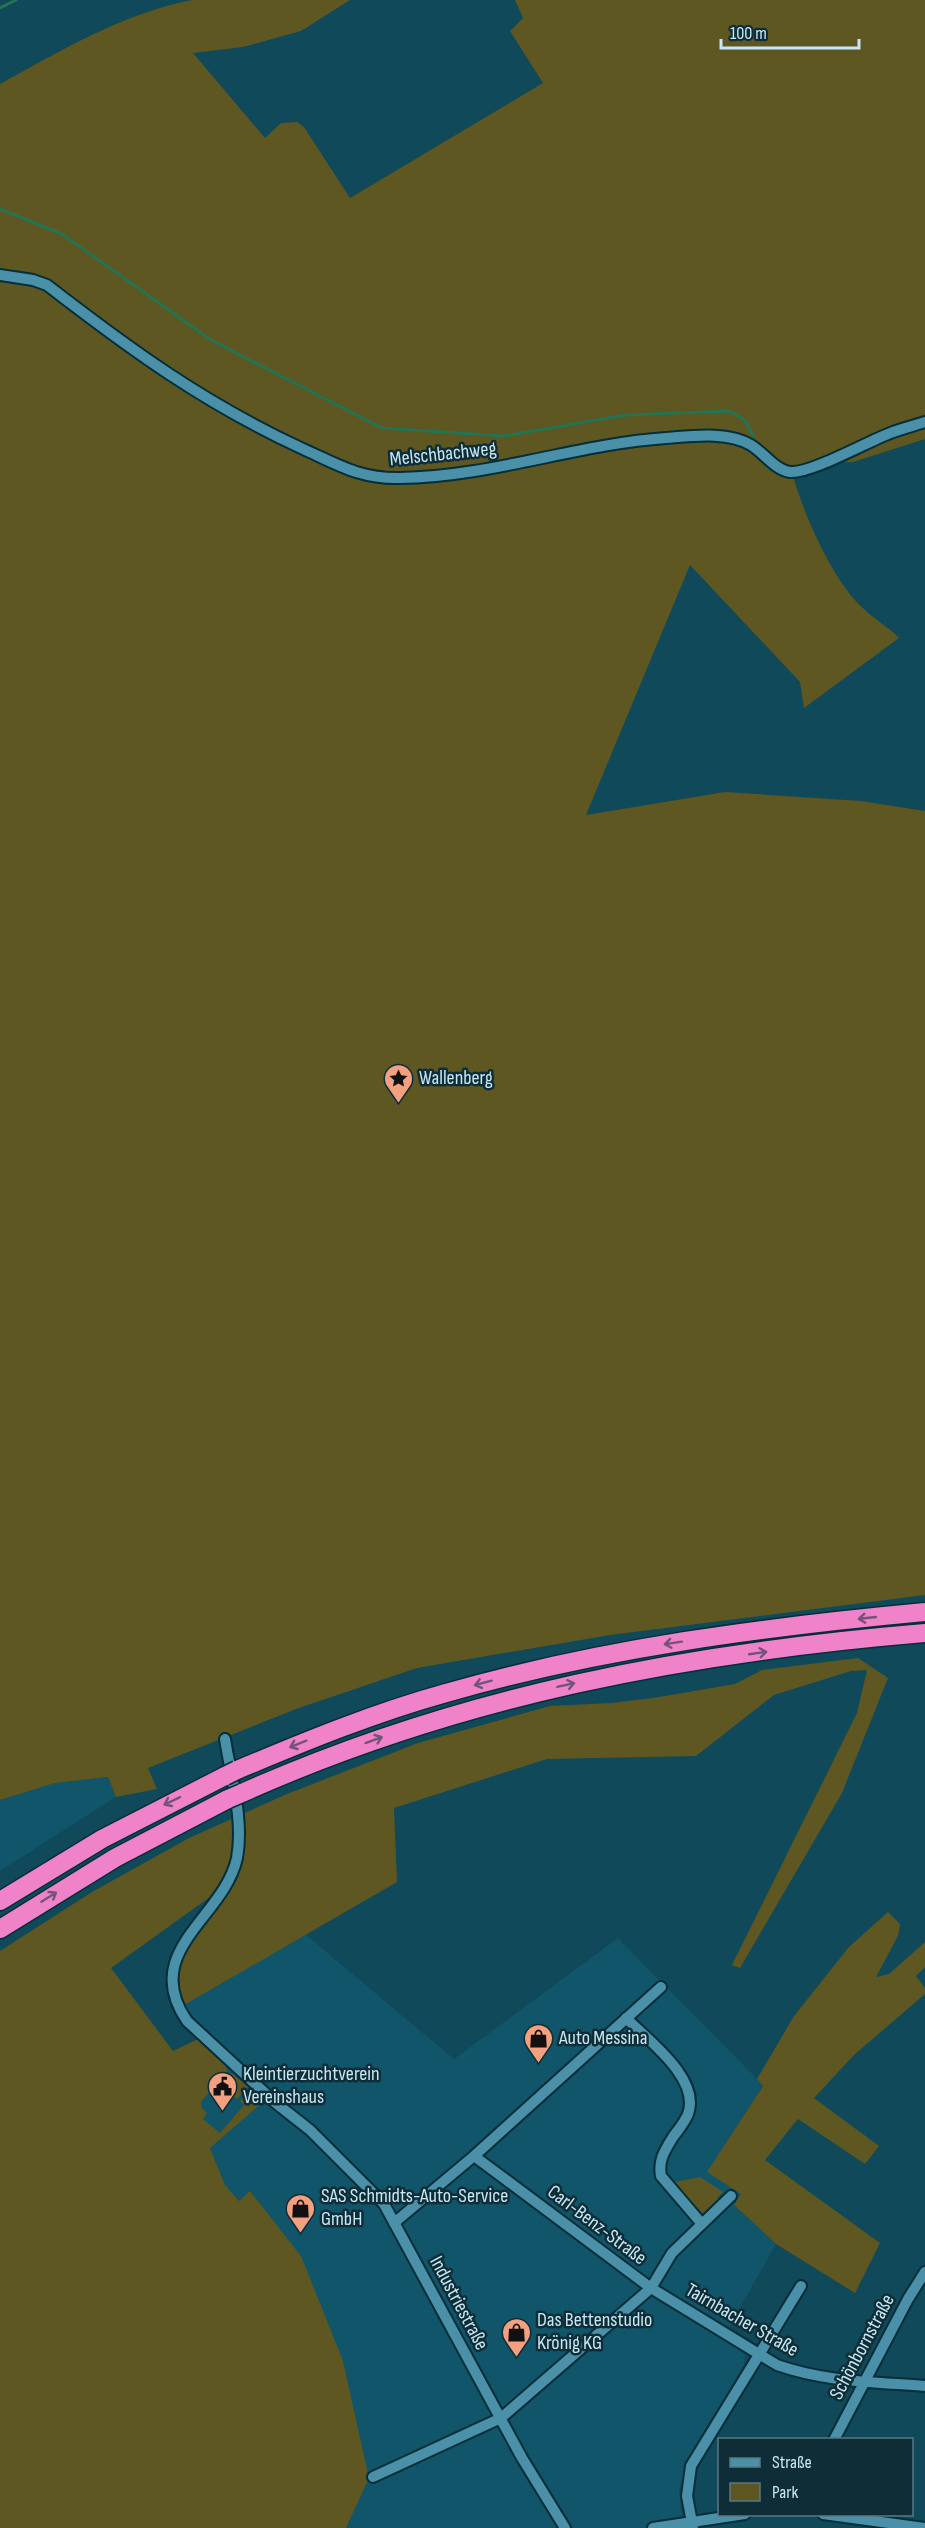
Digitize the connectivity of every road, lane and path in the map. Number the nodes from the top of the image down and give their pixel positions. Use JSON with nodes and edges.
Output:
{"nodes":[{"id":1,"x":0,"y":275,"type":"edge"},
{"id":2,"x":925,"y":422,"type":"edge"},
{"id":3,"x":925,"y":1612,"type":"edge"},
{"id":4,"x":925,"y":1633,"type":"edge"},
{"id":5,"x":225,"y":1739,"type":"dead end"},
{"id":6,"x":0,"y":1901,"type":"edge"},
{"id":7,"x":0,"y":1929,"type":"edge"},
{"id":8,"x":661,"y":1987,"type":"dead end"},
{"id":9,"x":626,"y":2018,"type":"junction"},
{"id":10,"x":474,"y":2156,"type":"junction"},
{"id":11,"x":731,"y":2196,"type":"dead end"},
{"id":12,"x":394,"y":2223,"type":"junction"},
{"id":13,"x":702,"y":2224,"type":"junction"},
{"id":14,"x":925,"y":2272,"type":"edge"},
{"id":15,"x":801,"y":2286,"type":"dead end"},
{"id":16,"x":651,"y":2288,"type":"junction"},
{"id":17,"x":758,"y":2353,"type":"junction"},
{"id":18,"x":863,"y":2382,"type":"junction"},
{"id":19,"x":925,"y":2386,"type":"edge"},
{"id":20,"x":501,"y":2418,"type":"junction"},
{"id":21,"x":835,"y":2438,"type":"edge"},
{"id":22,"x":373,"y":2477,"type":"dead end"},
{"id":23,"x":735,"y":2516,"type":"edge"},
{"id":24,"x":838,"y":2516,"type":"edge"},
{"id":25,"x":692,"y":2525,"type":"edge"},
{"id":26,"x":565,"y":2528,"type":"edge"},
{"id":27,"x":652,"y":2528,"type":"edge"},
{"id":28,"x":925,"y":2528,"type":"edge"}],
"edges":[{"from":1,"to":2,"type":"street","name":"Melschbachweg"},
{"from":3,"to":6,"type":"highway","one_way":true},
{"from":7,"to":4,"type":"highway","one_way":true},
{"from":5,"to":12,"type":"street","name":"Industriestraße"},
{"from":8,"to":9,"type":"street"},
{"from":9,"to":10,"type":"street"},
{"from":9,"to":13,"type":"street"},
{"from":10,"to":12,"type":"street"},
{"from":10,"to":16,"type":"street","name":"Carl-Benz-Straße"},
{"from":11,"to":13,"type":"street"},
{"from":12,"to":20,"type":"street","name":"Industriestraße"},
{"from":13,"to":16,"type":"street"},
{"from":14,"to":18,"type":"street","name":"Schönbornstraße"},
{"from":15,"to":17,"type":"street"},
{"from":16,"to":17,"type":"street","name":"Tairnbacher Straße"},
{"from":16,"to":20,"type":"street","name":"Carl-Benz-Straße"},
{"from":17,"to":18,"type":"street","name":"Tairnbacher Straße"},
{"from":17,"to":25,"type":"street"},
{"from":18,"to":19,"type":"street","name":"Tairnbacher Straße"},
{"from":18,"to":21,"type":"street","name":"Schönbornstraße"},
{"from":20,"to":22,"type":"street"},
{"from":20,"to":26,"type":"street","name":"Industriestraße"},
{"from":23,"to":25,"type":"street"},
{"from":24,"to":28,"type":"street"},
{"from":25,"to":27,"type":"street"}]}
